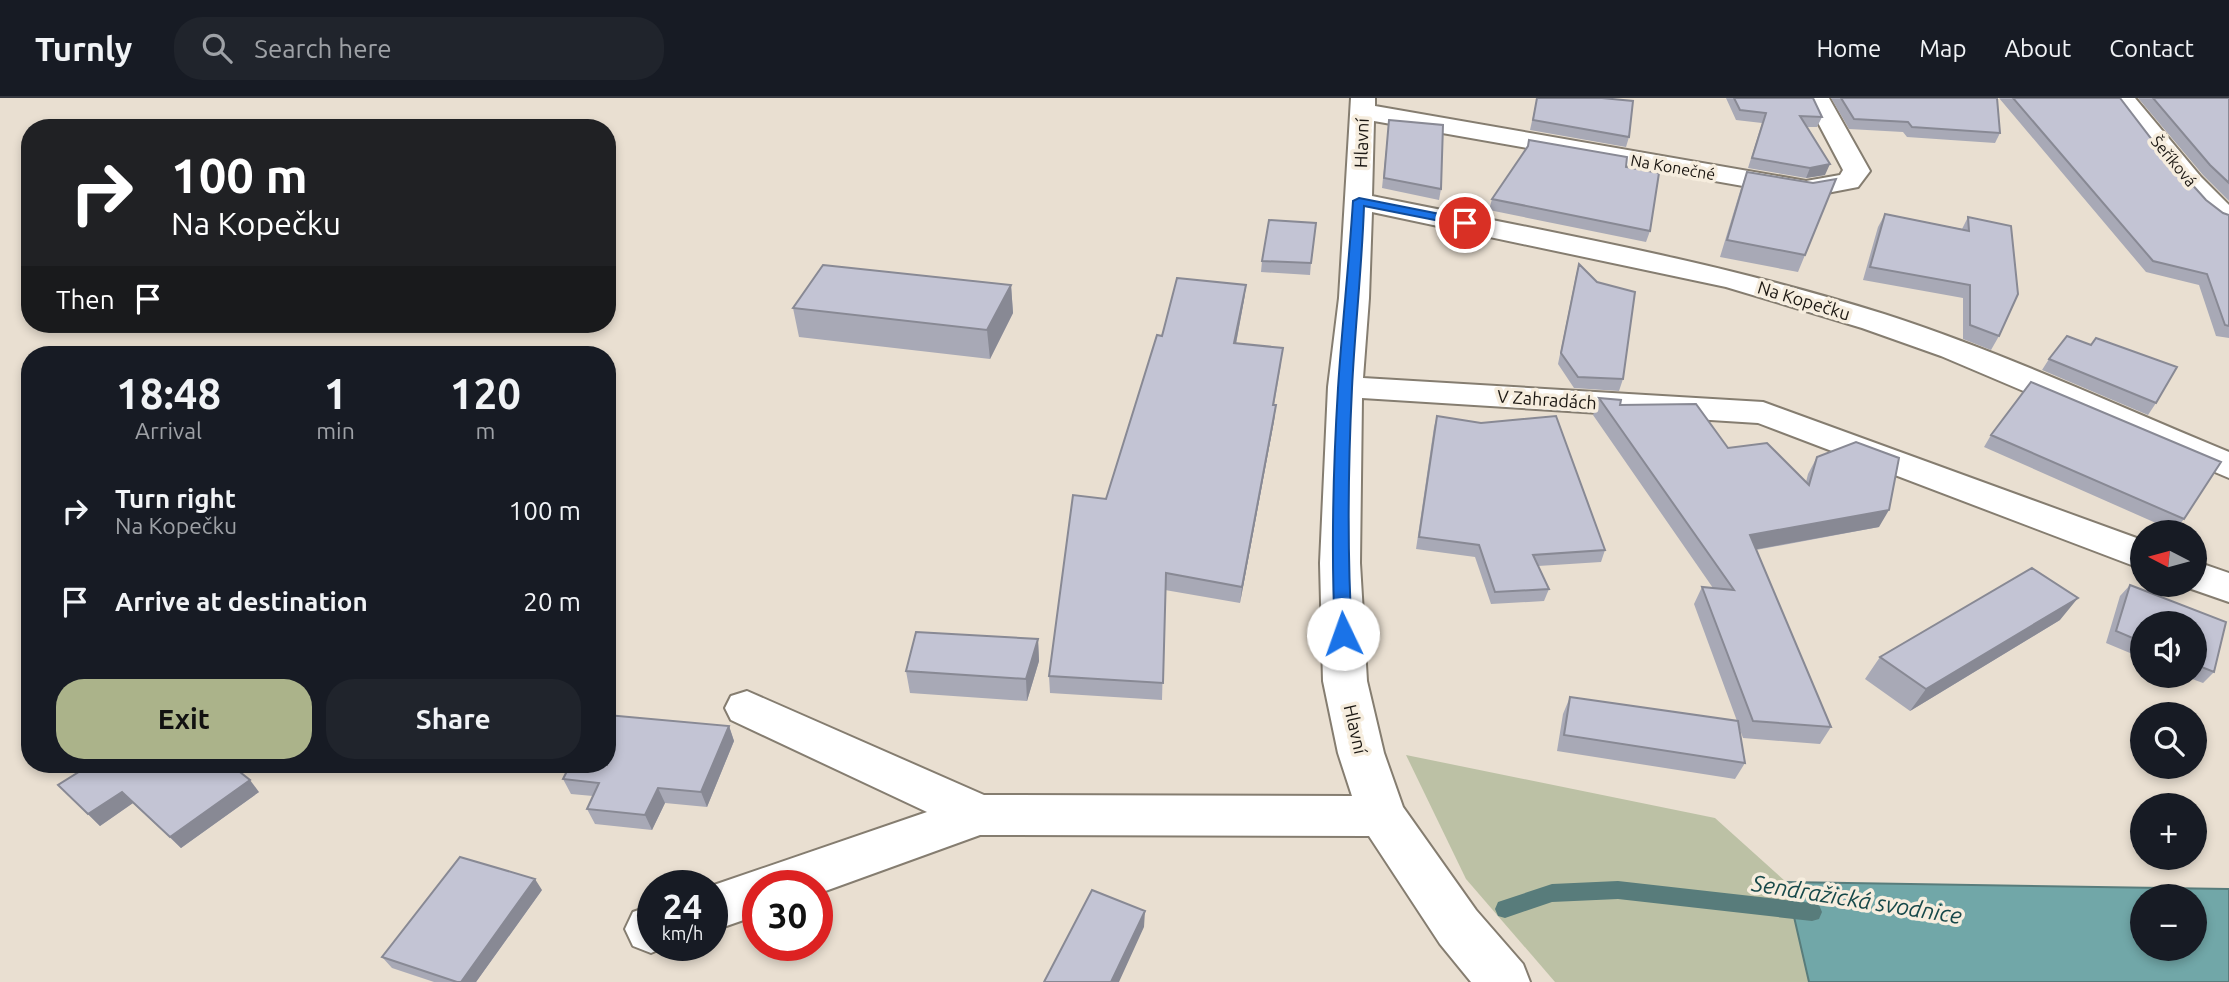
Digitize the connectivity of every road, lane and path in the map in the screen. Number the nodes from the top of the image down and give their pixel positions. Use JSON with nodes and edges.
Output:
{"nodes":[{"id":1,"x":1817,"y":98,"type":"edge"},
{"id":2,"x":2122,"y":98,"type":"edge"},
{"id":3,"x":1363,"y":105,"type":"edge"},
{"id":4,"x":1359,"y":201,"type":"junction"},
{"id":5,"x":2229,"y":220,"type":"edge"},
{"id":6,"x":1345,"y":387,"type":"junction"},
{"id":7,"x":2229,"y":466,"type":"edge"},
{"id":8,"x":2130,"y":550,"type":"edge"},
{"id":9,"x":2207,"y":580,"type":"edge"},
{"id":10,"x":2229,"y":588,"type":"edge"},
{"id":11,"x":747,"y":708,"type":"dead end"},
{"id":12,"x":980,"y":815,"type":"junction"},
{"id":13,"x":1382,"y":816,"type":"junction"},
{"id":14,"x":822,"y":870,"type":"edge"},
{"id":15,"x":1504,"y":982,"type":"edge"}],
"edges":[{"from":1,"to":3,"type":"street","name":"Na Konečné"},
{"from":2,"to":5,"type":"street","name":"Šeříková"},
{"from":3,"to":4,"type":"street","name":"Hlavní"},
{"from":4,"to":6,"type":"street","name":"Hlavní"},
{"from":4,"to":7,"type":"street","name":"Na Kopečku"},
{"from":6,"to":8,"type":"street","name":"V Zahradách"},
{"from":6,"to":13,"type":"street","name":"Hlavní"},
{"from":9,"to":10,"type":"street"},
{"from":11,"to":12,"type":"street"},
{"from":12,"to":13,"type":"street"},
{"from":12,"to":14,"type":"street"},
{"from":13,"to":15,"type":"street","name":"Hlavní"}]}
